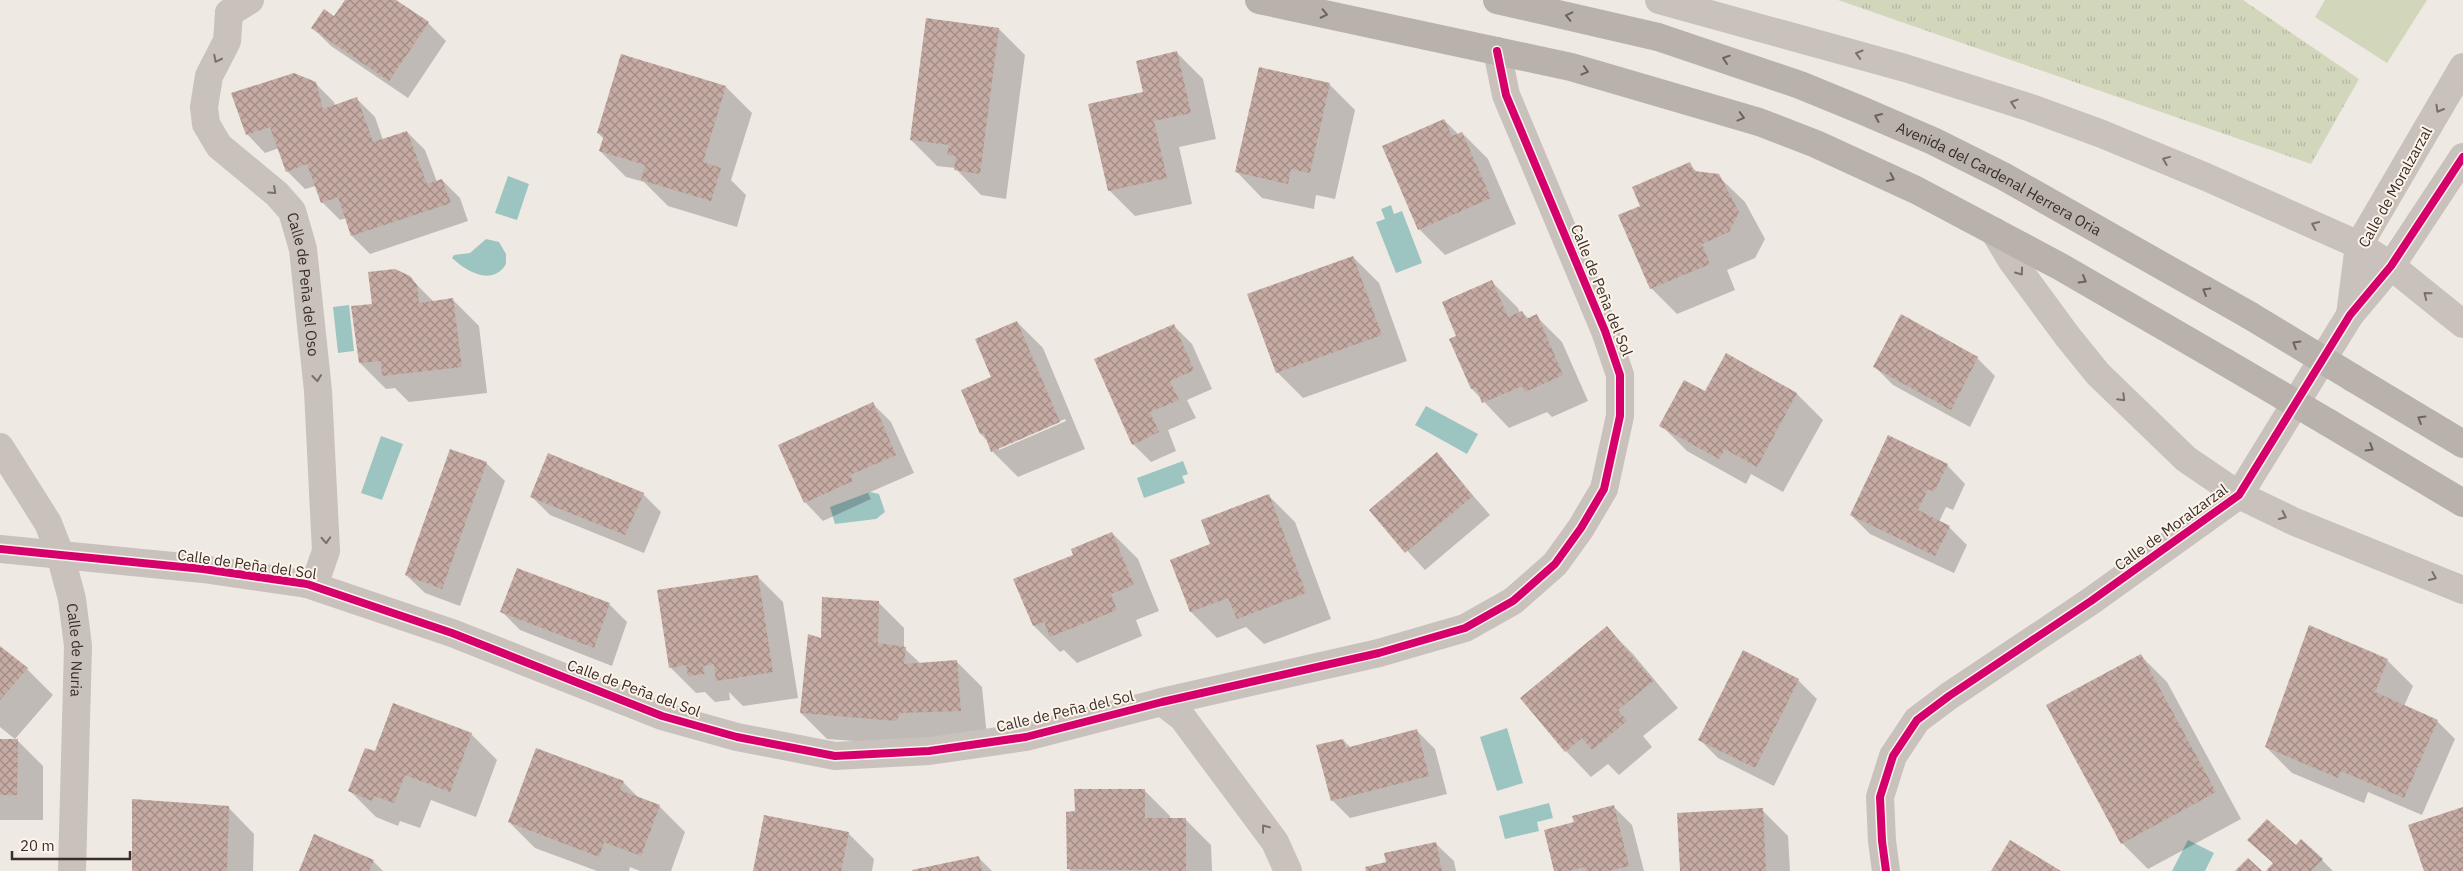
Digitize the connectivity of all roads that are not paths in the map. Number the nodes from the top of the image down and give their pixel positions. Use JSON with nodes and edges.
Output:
{"nodes":[{"id":1,"x":1259,"y":0,"type":"edge"},
{"id":2,"x":1497,"y":0,"type":"edge"},
{"id":3,"x":1659,"y":0,"type":"edge"},
{"id":4,"x":229,"y":4,"type":"edge"},
{"id":5,"x":1498,"y":51,"type":"junction"},
{"id":6,"x":2463,"y":67,"type":"edge"},
{"id":7,"x":2463,"y":157,"type":"edge"},
{"id":8,"x":1994,"y":231,"type":"junction"},
{"id":9,"x":2359,"y":245,"type":"junction"},
{"id":10,"x":2391,"y":266,"type":"junction"},
{"id":11,"x":2350,"y":315,"type":"junction"},
{"id":12,"x":2463,"y":324,"type":"edge"},
{"id":13,"x":2463,"y":444,"type":"edge"},
{"id":14,"x":0,"y":447,"type":"edge"},
{"id":15,"x":2239,"y":495,"type":"junction"},
{"id":16,"x":2463,"y":503,"type":"edge"},
{"id":17,"x":0,"y":549,"type":"edge"},
{"id":18,"x":60,"y":554,"type":"junction"},
{"id":19,"x":307,"y":584,"type":"junction"},
{"id":20,"x":2462,"y":590,"type":"edge"},
{"id":21,"x":1162,"y":702,"type":"junction"},
{"id":22,"x":72,"y":871,"type":"edge"},
{"id":23,"x":1288,"y":871,"type":"edge"},
{"id":24,"x":1886,"y":871,"type":"edge"}],
"edges":[{"from":1,"to":5,"type":"main road","one_way":true},
{"from":13,"to":2,"type":"main road","name":"Avenida del Cardenal Herrera Oria","one_way":true,"bridge":true},
{"from":9,"to":3,"type":"street","one_way":true},
{"from":4,"to":19,"type":"street","name":"Calle de Peña del Oso","one_way":true},
{"from":5,"to":8,"type":"main road","one_way":true},
{"from":5,"to":21,"type":"street","name":"Calle de Peña del Sol"},
{"from":6,"to":9,"type":"street","name":"Calle de Moralzarzal","one_way":true},
{"from":7,"to":10,"type":"street","name":"Calle de Moralzarzal"},
{"from":8,"to":15,"type":"street","one_way":true},
{"from":8,"to":16,"type":"main road","one_way":true,"bridge":true},
{"from":9,"to":10,"type":"street"},
{"from":9,"to":11,"type":"street","name":"Calle de Moralzarzal"},
{"from":10,"to":11,"type":"street","name":"Calle de Moralzarzal"},
{"from":12,"to":10,"type":"street","one_way":true},
{"from":11,"to":15,"type":"street","name":"Calle de Moralzarzal"},
{"from":14,"to":18,"type":"street","name":"Calle de Nuria"},
{"from":15,"to":20,"type":"street","one_way":true},
{"from":15,"to":24,"type":"street","name":"Calle de Moralzarzal"},
{"from":17,"to":18,"type":"street","name":"Calle de Peña del Sol"},
{"from":18,"to":19,"type":"street","name":"Calle de Peña del Sol"},
{"from":18,"to":22,"type":"street","name":"Calle de Nuria"},
{"from":19,"to":21,"type":"street","name":"Calle de Peña del Sol"},
{"from":23,"to":21,"type":"street","one_way":true}]}
